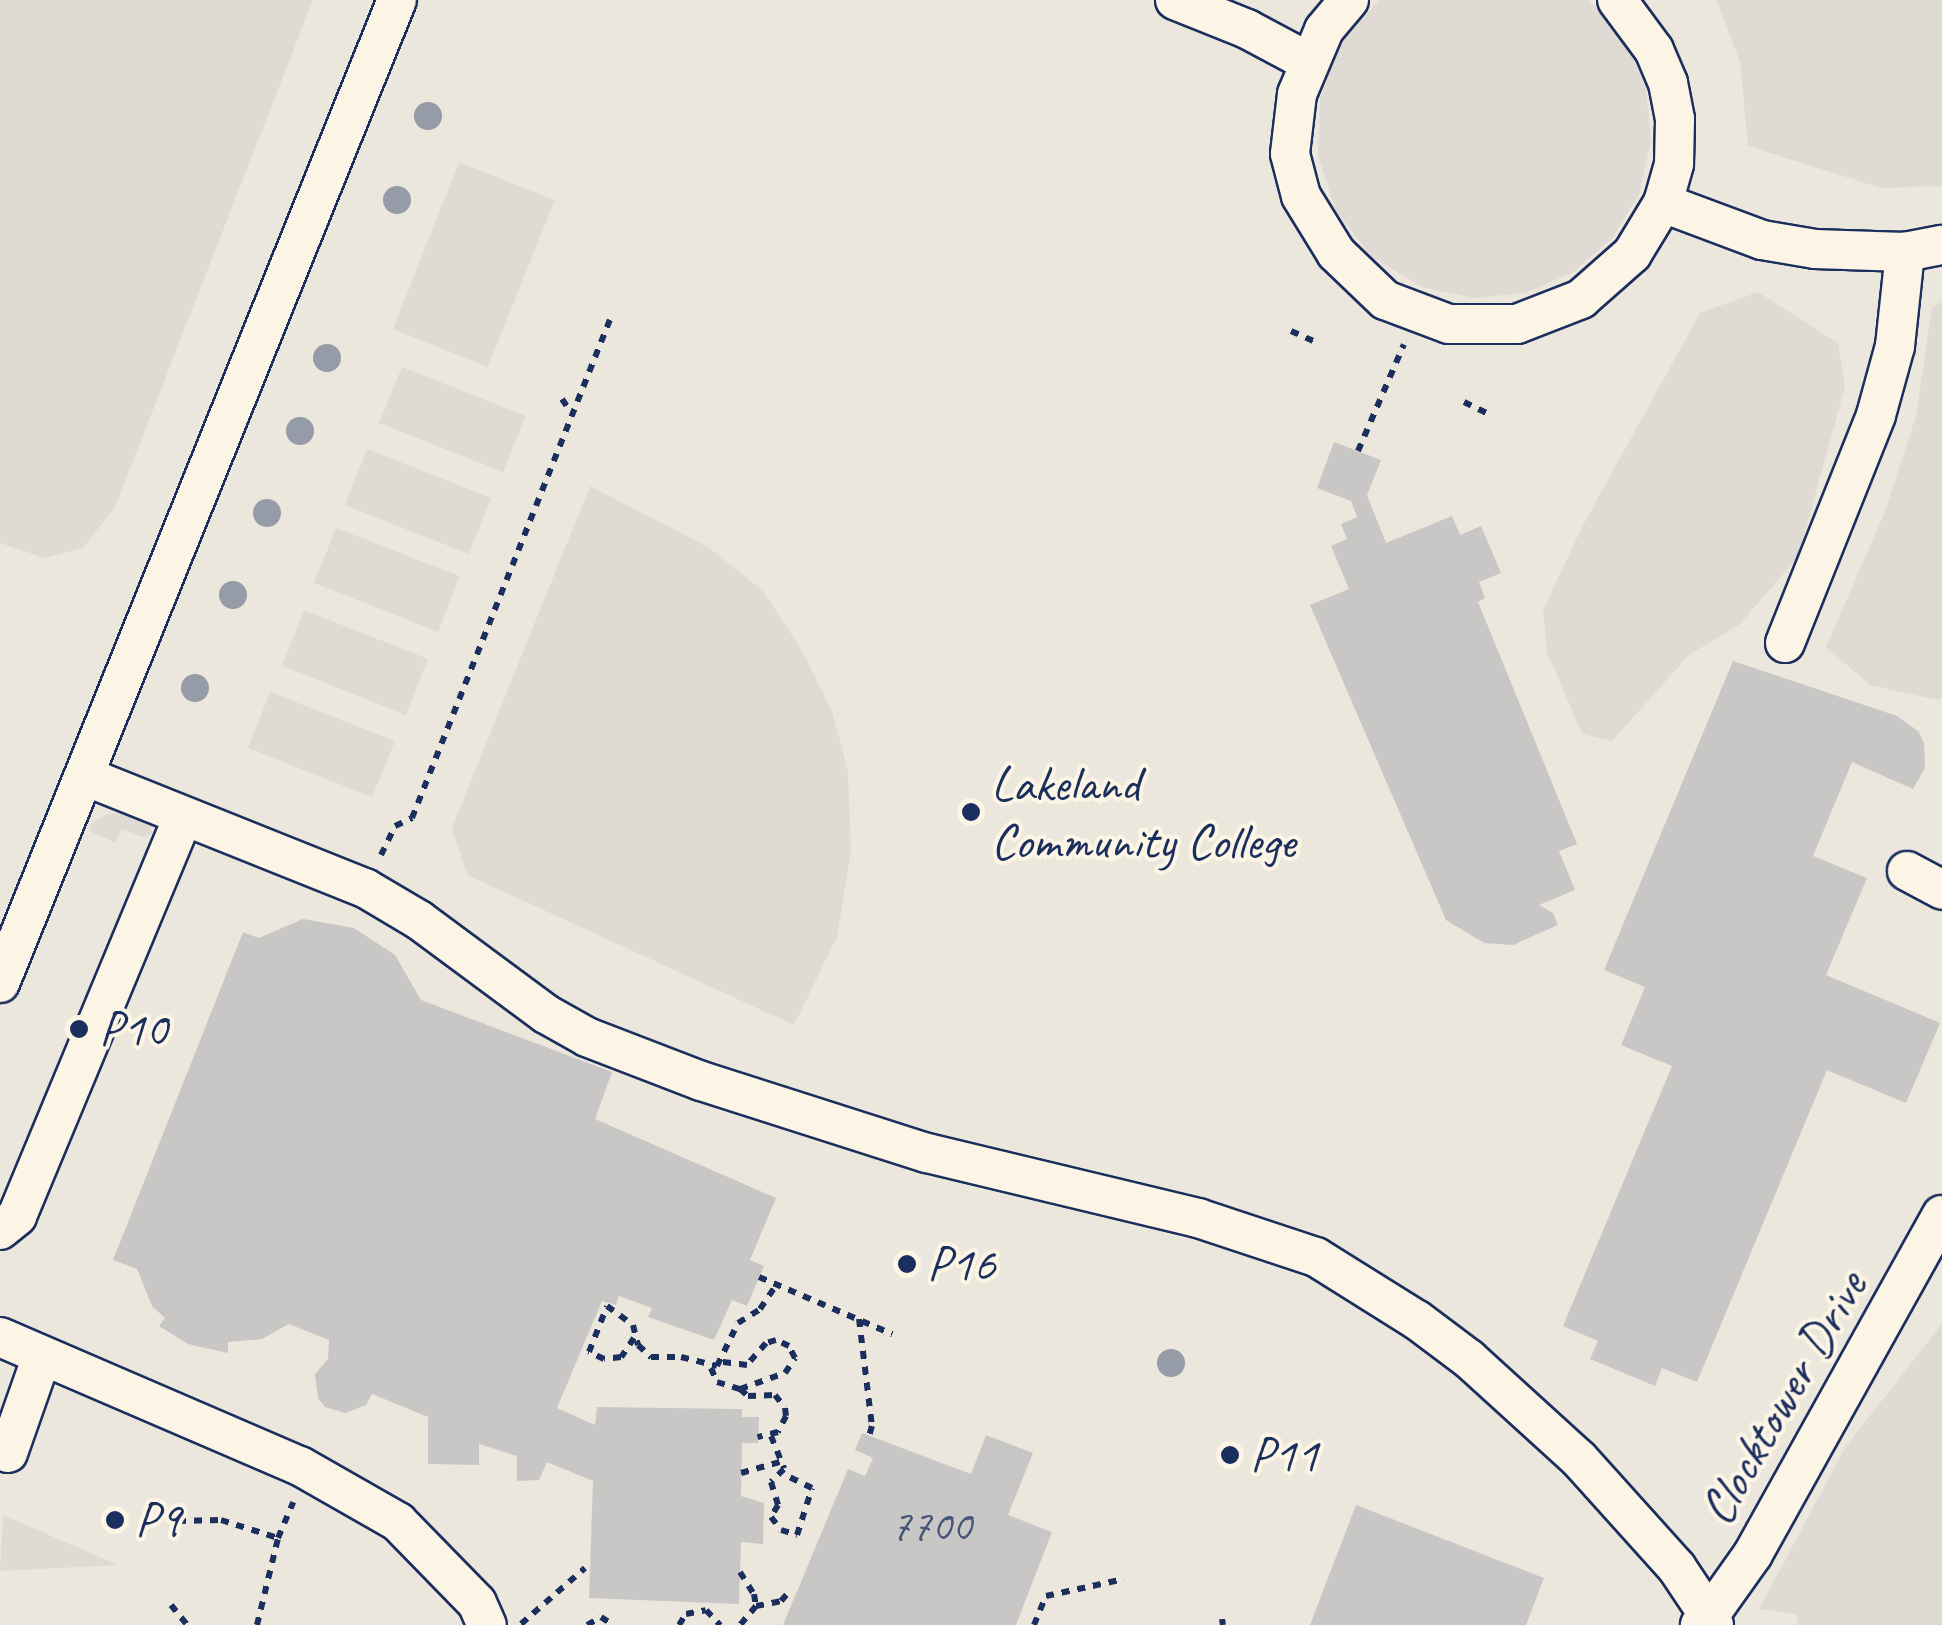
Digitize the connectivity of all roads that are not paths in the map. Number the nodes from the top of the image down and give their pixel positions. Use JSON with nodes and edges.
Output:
{"nodes":[{"id":1,"x":397,"y":0,"type":"edge"},
{"id":2,"x":1175,"y":0,"type":"edge"},
{"id":3,"x":1349,"y":0,"type":"edge"},
{"id":4,"x":1617,"y":0,"type":"edge"},
{"id":5,"x":1307,"y":62,"type":"junction"},
{"id":6,"x":1663,"y":203,"type":"junction"},
{"id":7,"x":1942,"y":246,"type":"edge"},
{"id":8,"x":1905,"y":252,"type":"junction"},
{"id":9,"x":1785,"y":643,"type":"dead end"},
{"id":10,"x":86,"y":777,"type":"junction"},
{"id":11,"x":178,"y":830,"type":"junction"},
{"id":12,"x":1907,"y":871,"type":"dead end"},
{"id":13,"x":1942,"y":890,"type":"edge"},
{"id":14,"x":0,"y":984,"type":"edge"},
{"id":15,"x":1942,"y":1215,"type":"edge"},
{"id":16,"x":0,"y":1230,"type":"edge"},
{"id":17,"x":0,"y":1337,"type":"edge"},
{"id":18,"x":42,"y":1356,"type":"junction"},
{"id":19,"x":8,"y":1452,"type":"dead end"},
{"id":20,"x":1708,"y":1622,"type":"edge"},
{"id":21,"x":487,"y":1625,"type":"edge"}],
"edges":[{"from":1,"to":10,"type":"lane"},
{"from":2,"to":5,"type":"lane"},
{"from":3,"to":5,"type":"lane"},
{"from":4,"to":6,"type":"lane"},
{"from":5,"to":6,"type":"lane"},
{"from":6,"to":8,"type":"lane"},
{"from":7,"to":8,"type":"lane"},
{"from":8,"to":9,"type":"lane"},
{"from":10,"to":11,"type":"lane"},
{"from":10,"to":14,"type":"lane"},
{"from":11,"to":16,"type":"lane"},
{"from":11,"to":20,"type":"lane"},
{"from":12,"to":13,"type":"lane"},
{"from":15,"to":20,"type":"lane","name":"Clocktower Drive"},
{"from":17,"to":18,"type":"lane"},
{"from":18,"to":19,"type":"lane"},
{"from":18,"to":21,"type":"lane"}]}
